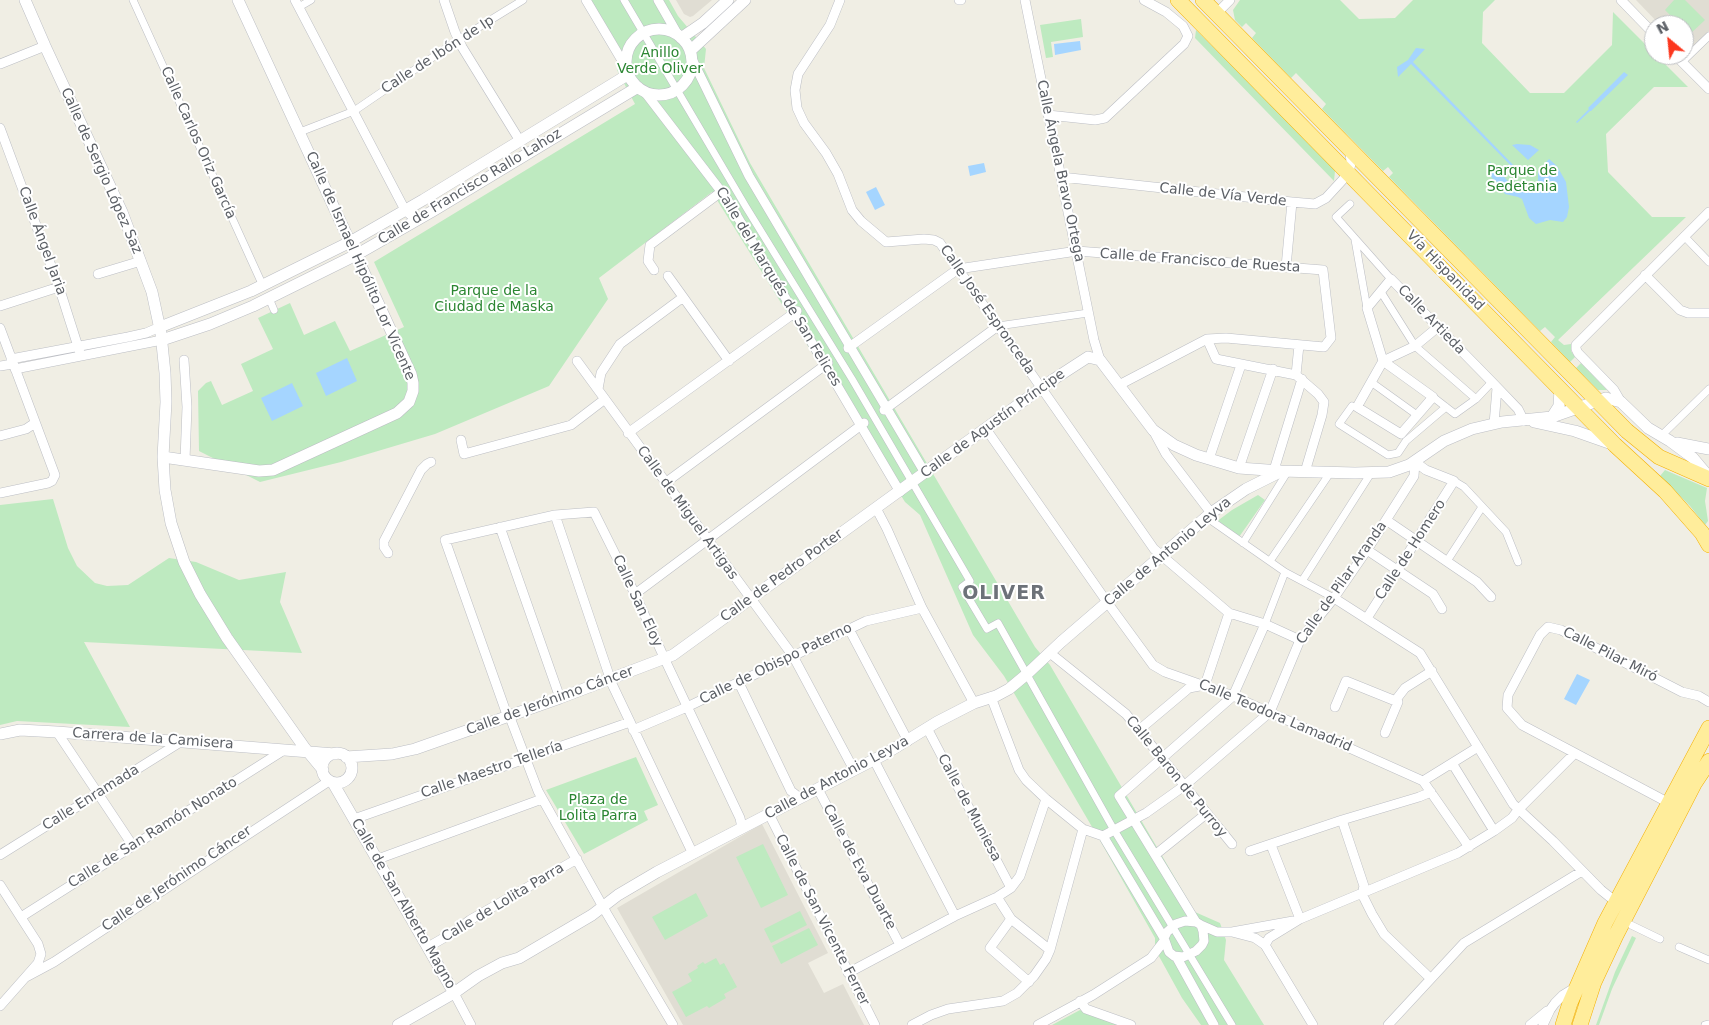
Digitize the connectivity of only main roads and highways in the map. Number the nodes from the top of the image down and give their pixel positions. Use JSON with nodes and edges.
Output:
{"nodes":[{"id":1,"x":1178,"y":0,"type":"edge"},
{"id":2,"x":1203,"y":0,"type":"edge"},
{"id":3,"x":1224,"y":5,"type":"edge"},
{"id":4,"x":1709,"y":478,"type":"edge"},
{"id":5,"x":1709,"y":545,"type":"edge"},
{"id":6,"x":1709,"y":728,"type":"edge"},
{"id":7,"x":1709,"y":761,"type":"edge"},
{"id":8,"x":1634,"y":900,"type":"junction"},
{"id":9,"x":1616,"y":902,"type":"junction"},
{"id":10,"x":1564,"y":1025,"type":"edge"},
{"id":11,"x":1580,"y":1025,"type":"edge"}],
"edges":[{"from":1,"to":5,"type":"highway","name":"Vía Hispanidad"},
{"from":2,"to":3,"type":"highway","name":"Vía Hispanidad"},
{"from":3,"to":4,"type":"highway","name":"Vía Hispanidad"},
{"from":6,"to":9,"type":"highway"},
{"from":7,"to":8,"type":"highway"},
{"from":8,"to":9,"type":"highway"},
{"from":8,"to":11,"type":"highway"},
{"from":9,"to":10,"type":"highway"}]}
